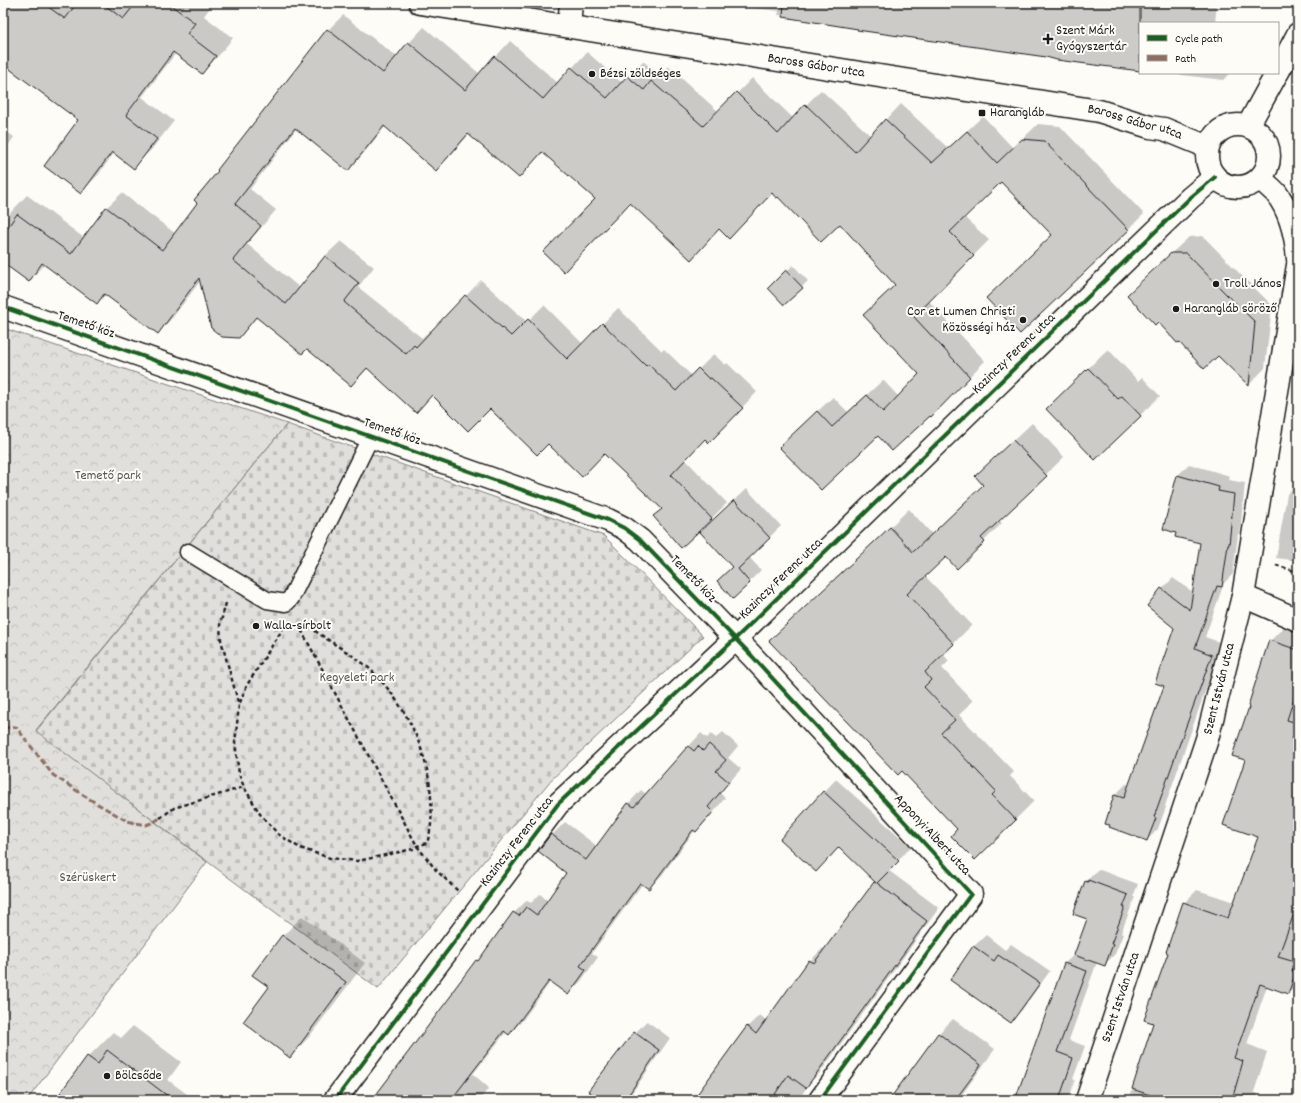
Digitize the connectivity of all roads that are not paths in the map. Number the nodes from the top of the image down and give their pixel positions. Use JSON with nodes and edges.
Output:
{"nodes":[{"id":1,"x":420,"y":3,"type":"edge"},
{"id":2,"x":571,"y":3,"type":"edge"},
{"id":3,"x":569,"y":26,"type":"junction"},
{"id":4,"x":1298,"y":34,"type":"edge"},
{"id":5,"x":1279,"y":70,"type":"edge"},
{"id":6,"x":1277,"y":74,"type":"edge"},
{"id":7,"x":1248,"y":126,"type":"junction"},
{"id":8,"x":1208,"y":147,"type":"junction"},
{"id":9,"x":1215,"y":177,"type":"junction"},
{"id":10,"x":1260,"y":178,"type":"junction"},
{"id":11,"x":1298,"y":259,"type":"edge"},
{"id":12,"x":1298,"y":265,"type":"edge"},
{"id":13,"x":3,"y":307,"type":"edge"},
{"id":14,"x":371,"y":436,"type":"junction"},
{"id":15,"x":188,"y":552,"type":"dead end"},
{"id":16,"x":1243,"y":596,"type":"junction"},
{"id":17,"x":1298,"y":620,"type":"edge"},
{"id":18,"x":736,"y":638,"type":"junction"},
{"id":19,"x":335,"y":1100,"type":"edge"},
{"id":20,"x":820,"y":1100,"type":"edge"},
{"id":21,"x":1087,"y":1100,"type":"edge"}],
"edges":[{"from":1,"to":3,"type":"street","name":"Baross Gábor utca"},
{"from":2,"to":3,"type":"street"},
{"from":3,"to":8,"type":"street","name":"Baross Gábor utca"},
{"from":4,"to":5,"type":"street"},
{"from":6,"to":7,"type":"street"},
{"from":7,"to":8,"type":"street"},
{"from":7,"to":10,"type":"street"},
{"from":8,"to":9,"type":"street"},
{"from":9,"to":10,"type":"street"},
{"from":9,"to":18,"type":"street","name":"Kazinczy Ferenc utca"},
{"from":10,"to":11,"type":"street"},
{"from":12,"to":16,"type":"street","name":"Szent István utca"},
{"from":13,"to":14,"type":"street","name":"Temető köz"},
{"from":14,"to":15,"type":"lane"},
{"from":14,"to":18,"type":"street","name":"Temető köz"},
{"from":16,"to":17,"type":"street"},
{"from":16,"to":21,"type":"street","name":"Szent István utca"},
{"from":18,"to":19,"type":"street","name":"Kazinczy Ferenc utca"},
{"from":18,"to":20,"type":"street","name":"Apponyi Albert utca"}]}
